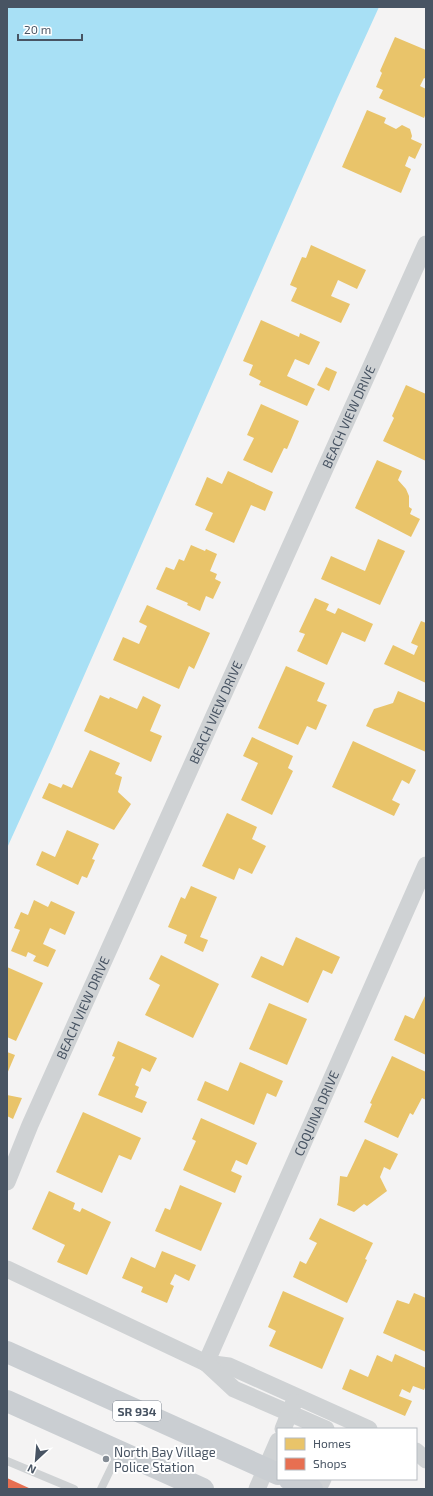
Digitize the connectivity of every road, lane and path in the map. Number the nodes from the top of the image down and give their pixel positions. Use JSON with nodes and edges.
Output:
{"nodes":[{"id":1,"x":426,"y":244,"type":"edge"},
{"id":2,"x":426,"y":865,"type":"edge"},
{"id":3,"x":7,"y":1182,"type":"edge"},
{"id":4,"x":7,"y":1269,"type":"edge"},
{"id":5,"x":7,"y":1352,"type":"edge"},
{"id":6,"x":206,"y":1362,"type":"junction"},
{"id":7,"x":296,"y":1397,"type":"junction"},
{"id":8,"x":8,"y":1404,"type":"edge"},
{"id":9,"x":290,"y":1413,"type":"junction"},
{"id":10,"x":347,"y":1424,"type":"edge"},
{"id":11,"x":283,"y":1428,"type":"edge"},
{"id":12,"x":324,"y":1428,"type":"edge"},
{"id":13,"x":365,"y":1428,"type":"edge"},
{"id":14,"x":277,"y":1446,"type":"edge"},
{"id":15,"x":120,"y":1451,"type":"junction"},
{"id":16,"x":417,"y":1452,"type":"edge"},
{"id":17,"x":426,"y":1460,"type":"edge"},
{"id":18,"x":7,"y":1461,"type":"edge"},
{"id":19,"x":272,"y":1472,"type":"edge"},
{"id":20,"x":291,"y":1480,"type":"edge"},
{"id":21,"x":74,"y":1489,"type":"edge"},
{"id":22,"x":101,"y":1489,"type":"edge"},
{"id":23,"x":203,"y":1489,"type":"edge"},
{"id":24,"x":257,"y":1489,"type":"edge"},
{"id":25,"x":312,"y":1489,"type":"edge"}],
"edges":[{"from":1,"to":3,"type":"street","name":"BEACH VIEW DRIVE"},
{"from":2,"to":6,"type":"street","name":"COQUINA DRIVE"},
{"from":4,"to":6,"type":"street"},
{"from":5,"to":19,"type":"main road","number":"SR 934"},
{"from":6,"to":7,"type":"street"},
{"from":6,"to":9,"type":"street"},
{"from":7,"to":9,"type":"street"},
{"from":7,"to":10,"type":"street"},
{"from":8,"to":15,"type":"main road"},
{"from":9,"to":11,"type":"street"},
{"from":9,"to":12,"type":"street"},
{"from":10,"to":13,"type":"street"},
{"from":14,"to":19,"type":"street"},
{"from":15,"to":22,"type":"lane"},
{"from":15,"to":23,"type":"main road"},
{"from":16,"to":17,"type":"street"},
{"from":18,"to":21,"type":"lane"},
{"from":19,"to":24,"type":"street"},
{"from":20,"to":25,"type":"main road"}]}
